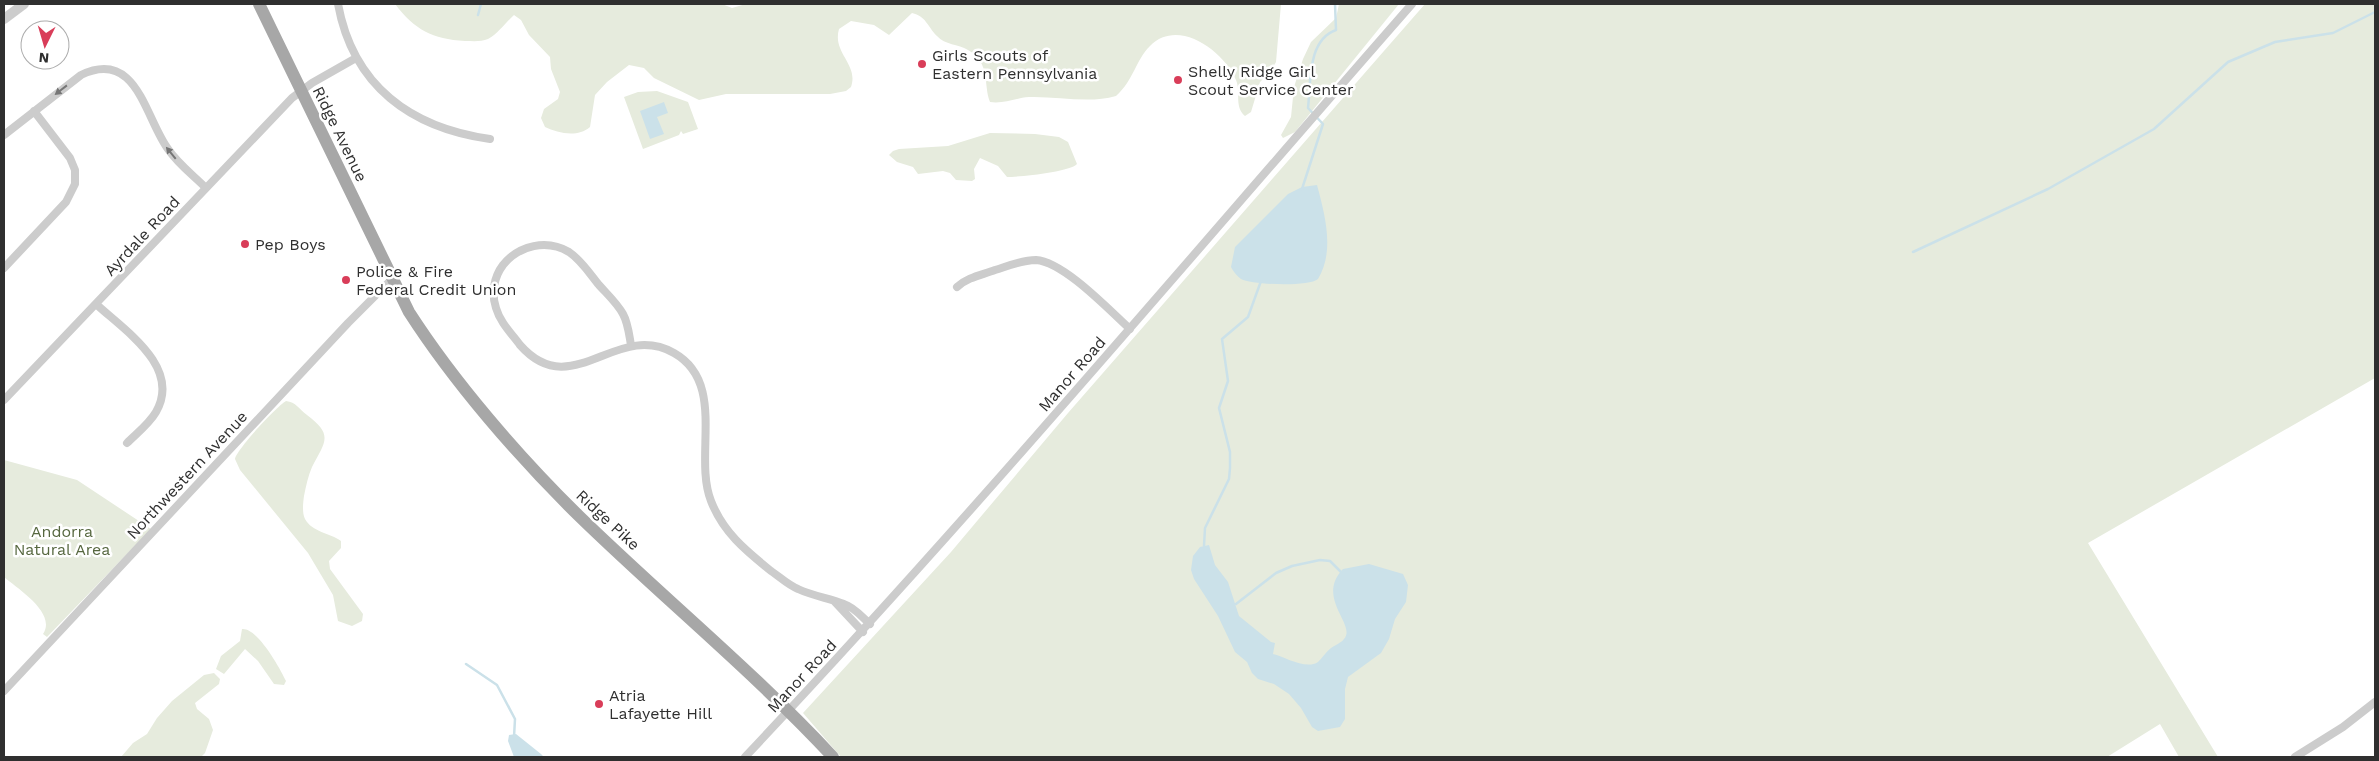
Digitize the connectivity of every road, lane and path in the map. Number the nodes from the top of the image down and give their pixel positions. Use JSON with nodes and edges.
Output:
{"nodes":[{"id":1,"x":24,"y":4,"type":"edge"},
{"id":2,"x":259,"y":4,"type":"edge"},
{"id":3,"x":338,"y":4,"type":"edge"},
{"id":4,"x":1412,"y":4,"type":"edge"},
{"id":5,"x":4,"y":19,"type":"edge"},
{"id":6,"x":356,"y":58,"type":"junction"},
{"id":7,"x":301,"y":91,"type":"junction"},
{"id":8,"x":34,"y":111,"type":"junction"},
{"id":9,"x":4,"y":134,"type":"edge"},
{"id":10,"x":490,"y":139,"type":"dead end"},
{"id":11,"x":206,"y":188,"type":"junction"},
{"id":12,"x":4,"y":268,"type":"edge"},
{"id":13,"x":393,"y":278,"type":"junction"},
{"id":14,"x":957,"y":287,"type":"dead end"},
{"id":15,"x":96,"y":304,"type":"junction"},
{"id":16,"x":1130,"y":329,"type":"junction"},
{"id":17,"x":631,"y":345,"type":"junction"},
{"id":18,"x":4,"y":400,"type":"edge"},
{"id":19,"x":128,"y":443,"type":"dead end"},
{"id":20,"x":835,"y":602,"type":"junction"},
{"id":21,"x":870,"y":624,"type":"junction"},
{"id":22,"x":863,"y":632,"type":"junction"},
{"id":23,"x":4,"y":691,"type":"edge"},
{"id":24,"x":2375,"y":702,"type":"edge"},
{"id":25,"x":788,"y":713,"type":"junction"},
{"id":26,"x":745,"y":757,"type":"edge"},
{"id":27,"x":833,"y":757,"type":"edge"},
{"id":28,"x":2295,"y":757,"type":"edge"}],
"edges":[{"from":1,"to":5,"type":"street"},
{"from":2,"to":7,"type":"main road","name":"Ridge Avenue"},
{"from":3,"to":6,"type":"street"},
{"from":4,"to":16,"type":"street","name":"Manor Road"},
{"from":6,"to":7,"type":"street","name":"Ayrdale Road"},
{"from":6,"to":10,"type":"street"},
{"from":7,"to":11,"type":"street","name":"Ayrdale Road"},
{"from":7,"to":13,"type":"main road","name":"Ridge Avenue"},
{"from":8,"to":9,"type":"street"},
{"from":11,"to":8,"type":"street","one_way":true},
{"from":8,"to":12,"type":"street"},
{"from":11,"to":15,"type":"street","name":"Ayrdale Road"},
{"from":13,"to":23,"type":"street","name":"Northwestern Avenue"},
{"from":13,"to":25,"type":"main road","name":"Ridge Pike"},
{"from":14,"to":16,"type":"street"},
{"from":15,"to":18,"type":"street","name":"Ayrdale Road"},
{"from":15,"to":19,"type":"street"},
{"from":16,"to":21,"type":"street","name":"Manor Road"},
{"from":17,"to":17,"type":"street"},
{"from":17,"to":20,"type":"street"},
{"from":20,"to":21,"type":"street"},
{"from":20,"to":22,"type":"street"},
{"from":21,"to":22,"type":"street","name":"Manor Road"},
{"from":22,"to":25,"type":"street","name":"Manor Road"},
{"from":24,"to":28,"type":"street"},
{"from":25,"to":26,"type":"street","name":"Manor Road"},
{"from":25,"to":27,"type":"main road","name":"Ridge Pike"}]}
